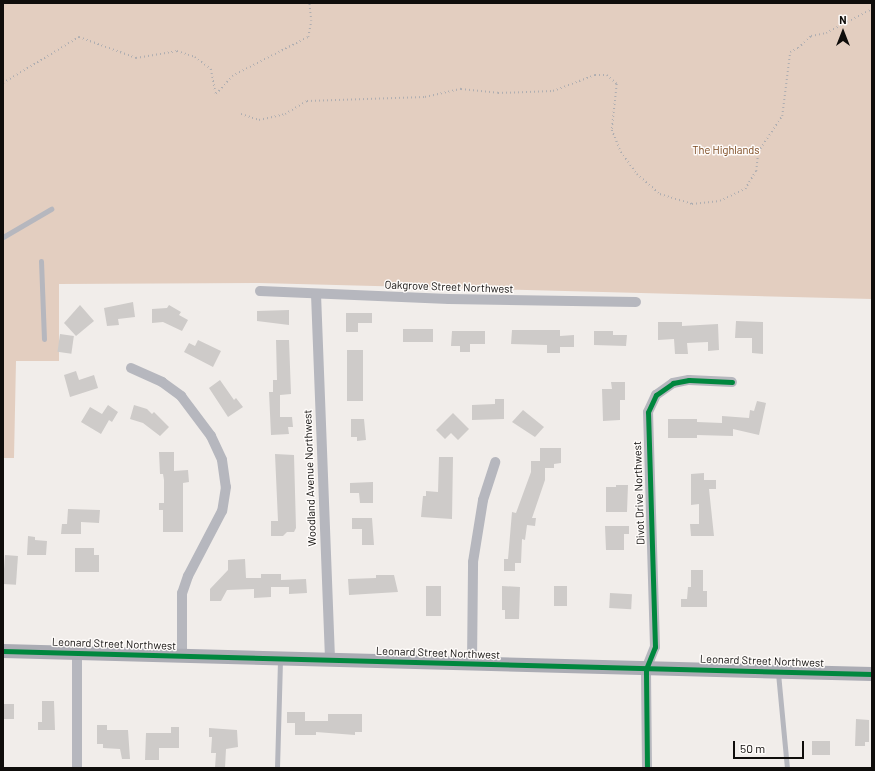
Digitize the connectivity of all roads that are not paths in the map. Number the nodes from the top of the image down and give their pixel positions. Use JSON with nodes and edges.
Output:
{"nodes":[{"id":1,"x":51,"y":209,"type":"dead end"},
{"id":2,"x":3,"y":237,"type":"edge"},
{"id":3,"x":41,"y":261,"type":"dead end"},
{"id":4,"x":260,"y":291,"type":"dead end"},
{"id":5,"x":316,"y":294,"type":"junction"},
{"id":6,"x":636,"y":302,"type":"dead end"},
{"id":7,"x":44,"y":339,"type":"dead end"},
{"id":8,"x":131,"y":368,"type":"dead end"},
{"id":9,"x":732,"y":382,"type":"dead end"},
{"id":10,"x":496,"y":462,"type":"dead end"},
{"id":11,"x":3,"y":651,"type":"edge"},
{"id":12,"x":77,"y":653,"type":"junction"},
{"id":13,"x":182,"y":656,"type":"junction"},
{"id":14,"x":280,"y":658,"type":"junction"},
{"id":15,"x":330,"y":660,"type":"junction"},
{"id":16,"x":472,"y":664,"type":"junction"},
{"id":17,"x":646,"y":669,"type":"junction"},
{"id":18,"x":778,"y":672,"type":"junction"},
{"id":19,"x":872,"y":674,"type":"edge"},
{"id":20,"x":77,"y":768,"type":"edge"},
{"id":21,"x":277,"y":768,"type":"edge"},
{"id":22,"x":647,"y":768,"type":"edge"},
{"id":23,"x":787,"y":768,"type":"edge"}],
"edges":[{"from":1,"to":2,"type":"lane"},
{"from":3,"to":7,"type":"lane"},
{"from":4,"to":5,"type":"street","name":"Oakgrove Street Northwest"},
{"from":5,"to":6,"type":"street","name":"Oakgrove Street Northwest"},
{"from":5,"to":15,"type":"street","name":"Woodland Avenue Northwest"},
{"from":8,"to":13,"type":"street"},
{"from":9,"to":17,"type":"street","name":"Divot Drive Northwest"},
{"from":10,"to":16,"type":"street"},
{"from":11,"to":12,"type":"main road","name":"Leonard Street Northwest"},
{"from":12,"to":13,"type":"main road","name":"Leonard Street Northwest"},
{"from":12,"to":20,"type":"street"},
{"from":13,"to":14,"type":"main road","name":"Leonard Street Northwest"},
{"from":14,"to":15,"type":"main road","name":"Leonard Street Northwest"},
{"from":14,"to":21,"type":"lane"},
{"from":15,"to":16,"type":"main road","name":"Leonard Street Northwest"},
{"from":16,"to":17,"type":"main road","name":"Leonard Street Northwest"},
{"from":17,"to":18,"type":"main road","name":"Leonard Street Northwest"},
{"from":17,"to":22,"type":"street"},
{"from":18,"to":19,"type":"main road","name":"Leonard Street Northwest"},
{"from":18,"to":23,"type":"lane"}]}
